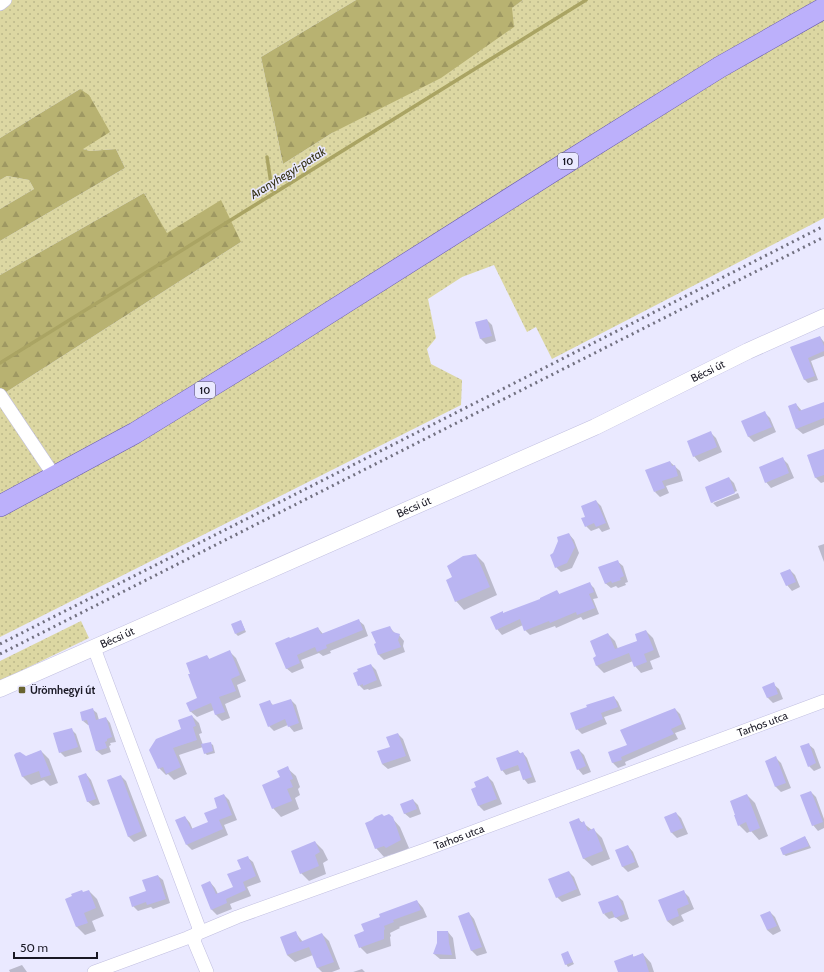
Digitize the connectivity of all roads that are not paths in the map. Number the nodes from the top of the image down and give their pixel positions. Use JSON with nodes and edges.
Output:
{"nodes":[{"id":1,"x":5,"y":0,"type":"edge"},
{"id":2,"x":0,"y":4,"type":"edge"},
{"id":3,"x":824,"y":8,"type":"edge"},
{"id":4,"x":824,"y":317,"type":"edge"},
{"id":5,"x":0,"y":395,"type":"edge"},
{"id":6,"x":54,"y":477,"type":"junction"},
{"id":7,"x":0,"y":506,"type":"edge"},
{"id":8,"x":94,"y":648,"type":"junction"},
{"id":9,"x":0,"y":689,"type":"edge"},
{"id":10,"x":824,"y":701,"type":"edge"},
{"id":11,"x":196,"y":934,"type":"junction"},
{"id":12,"x":94,"y":972,"type":"edge"},
{"id":13,"x":207,"y":972,"type":"edge"}],
"edges":[{"from":1,"to":2,"type":"street"},
{"from":3,"to":6,"type":"main road","number":"10"},
{"from":4,"to":8,"type":"street","name":"Bécsi út"},
{"from":5,"to":6,"type":"street"},
{"from":6,"to":7,"type":"main road","number":"10"},
{"from":8,"to":9,"type":"street","name":"Bécsi út"},
{"from":8,"to":11,"type":"street"},
{"from":10,"to":11,"type":"street","name":"Tarhos utca"},
{"from":11,"to":12,"type":"street","name":"Tarhos utca"},
{"from":11,"to":13,"type":"street"}]}
